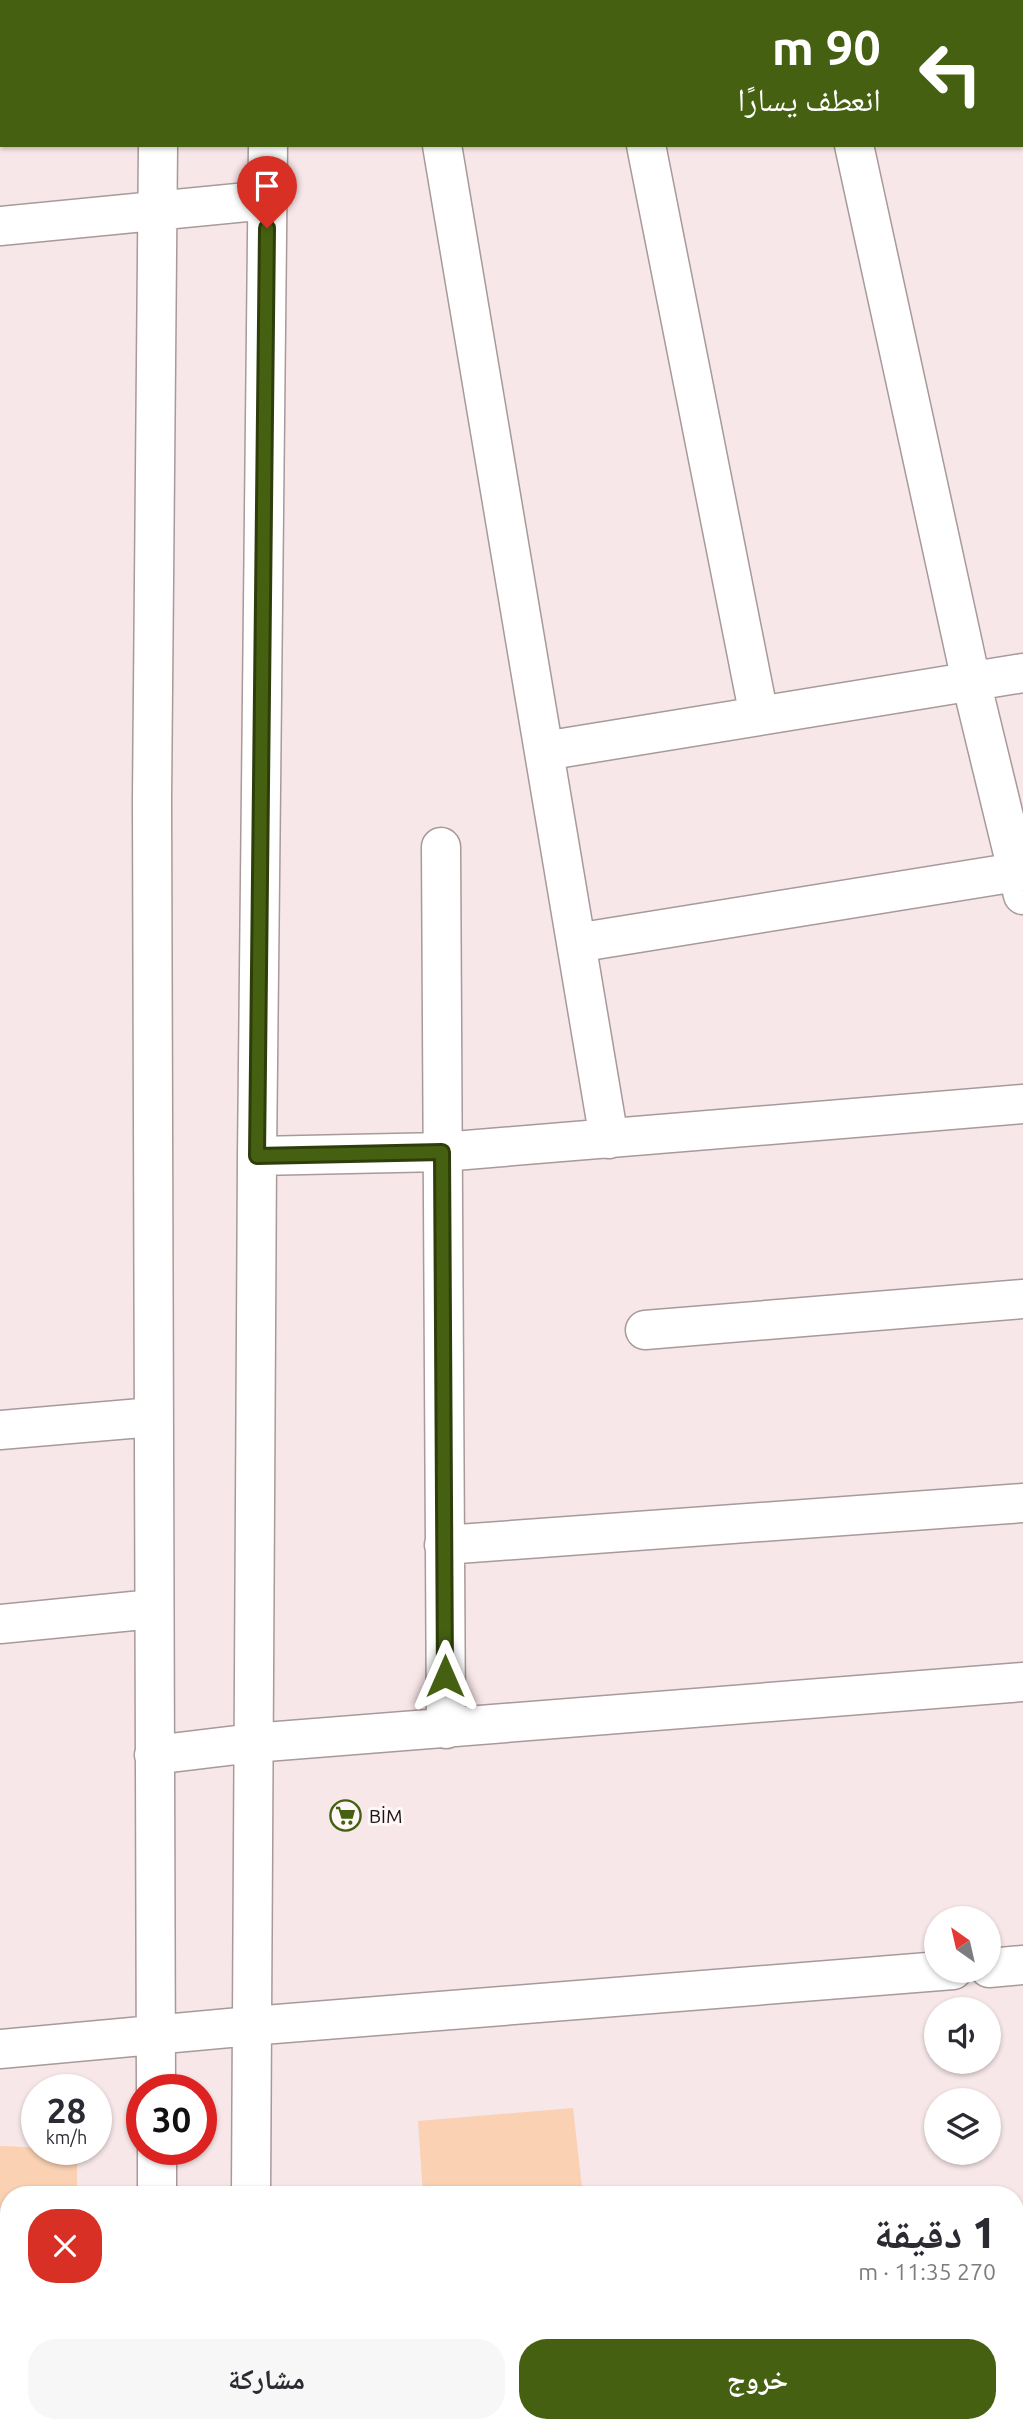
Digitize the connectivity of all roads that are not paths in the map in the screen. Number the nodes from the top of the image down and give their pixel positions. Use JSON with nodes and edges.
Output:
{"nodes":[{"id":1,"x":158,"y":147,"type":"edge"},
{"id":2,"x":268,"y":147,"type":"edge"},
{"id":3,"x":442,"y":147,"type":"edge"},
{"id":4,"x":646,"y":147,"type":"edge"},
{"id":5,"x":854,"y":147,"type":"edge"},
{"id":6,"x":268,"y":200,"type":"junction"},
{"id":7,"x":156,"y":211,"type":"junction"},
{"id":8,"x":0,"y":226,"type":"edge"},
{"id":9,"x":1023,"y":673,"type":"edge"},
{"id":10,"x":971,"y":681,"type":"junction"},
{"id":11,"x":759,"y":716,"type":"junction"},
{"id":12,"x":544,"y":751,"type":"junction"},
{"id":13,"x":441,"y":847,"type":"dead end"},
{"id":14,"x":1021,"y":879,"type":"edge"},
{"id":15,"x":576,"y":943,"type":"junction"},
{"id":16,"x":1023,"y":1104,"type":"edge"},
{"id":17,"x":608,"y":1139,"type":"junction"},
{"id":18,"x":442,"y":1152,"type":"junction"},
{"id":19,"x":257,"y":1156,"type":"junction"},
{"id":20,"x":1023,"y":1299,"type":"edge"},
{"id":21,"x":645,"y":1330,"type":"dead end"},
{"id":22,"x":153,"y":1417,"type":"junction"},
{"id":23,"x":0,"y":1430,"type":"edge"},
{"id":24,"x":1023,"y":1503,"type":"edge"},
{"id":25,"x":444,"y":1545,"type":"junction"},
{"id":26,"x":153,"y":1609,"type":"junction"},
{"id":27,"x":0,"y":1624,"type":"edge"},
{"id":28,"x":1023,"y":1682,"type":"edge"},
{"id":29,"x":446,"y":1729,"type":"junction"},
{"id":30,"x":253,"y":1743,"type":"junction"},
{"id":31,"x":154,"y":1755,"type":"junction"},
{"id":32,"x":1023,"y":1965,"type":"edge"},
{"id":33,"x":1001,"y":1967,"type":"edge"},
{"id":34,"x":924,"y":1972,"type":"edge"},
{"id":35,"x":251,"y":2026,"type":"junction"},
{"id":36,"x":156,"y":2036,"type":"junction"},
{"id":37,"x":0,"y":2049,"type":"edge"},
{"id":38,"x":156,"y":2074,"type":"edge"},
{"id":39,"x":157,"y":2165,"type":"edge"},
{"id":40,"x":158,"y":2186,"type":"edge"},
{"id":41,"x":251,"y":2186,"type":"edge"}],
"edges":[{"from":1,"to":7,"type":"street"},
{"from":2,"to":6,"type":"street"},
{"from":3,"to":12,"type":"street"},
{"from":4,"to":11,"type":"street"},
{"from":5,"to":10,"type":"street"},
{"from":6,"to":7,"type":"street"},
{"from":6,"to":19,"type":"street"},
{"from":7,"to":8,"type":"street"},
{"from":7,"to":22,"type":"street"},
{"from":9,"to":10,"type":"street"},
{"from":10,"to":11,"type":"street"},
{"from":10,"to":14,"type":"street"},
{"from":11,"to":12,"type":"street"},
{"from":12,"to":15,"type":"street"},
{"from":13,"to":18,"type":"street"},
{"from":14,"to":15,"type":"street"},
{"from":15,"to":17,"type":"street"},
{"from":16,"to":17,"type":"street"},
{"from":17,"to":18,"type":"street"},
{"from":18,"to":19,"type":"street"},
{"from":18,"to":25,"type":"street"},
{"from":19,"to":30,"type":"street"},
{"from":20,"to":21,"type":"street"},
{"from":22,"to":23,"type":"street"},
{"from":22,"to":26,"type":"street"},
{"from":24,"to":25,"type":"street"},
{"from":25,"to":29,"type":"street"},
{"from":26,"to":27,"type":"street"},
{"from":26,"to":31,"type":"street"},
{"from":28,"to":29,"type":"street"},
{"from":29,"to":30,"type":"street"},
{"from":30,"to":31,"type":"street"},
{"from":30,"to":35,"type":"street"},
{"from":31,"to":36,"type":"street"},
{"from":32,"to":33,"type":"street"},
{"from":34,"to":35,"type":"street"},
{"from":35,"to":36,"type":"street"},
{"from":35,"to":41,"type":"street"},
{"from":36,"to":37,"type":"street"},
{"from":36,"to":38,"type":"street"},
{"from":39,"to":40,"type":"street"}]}
